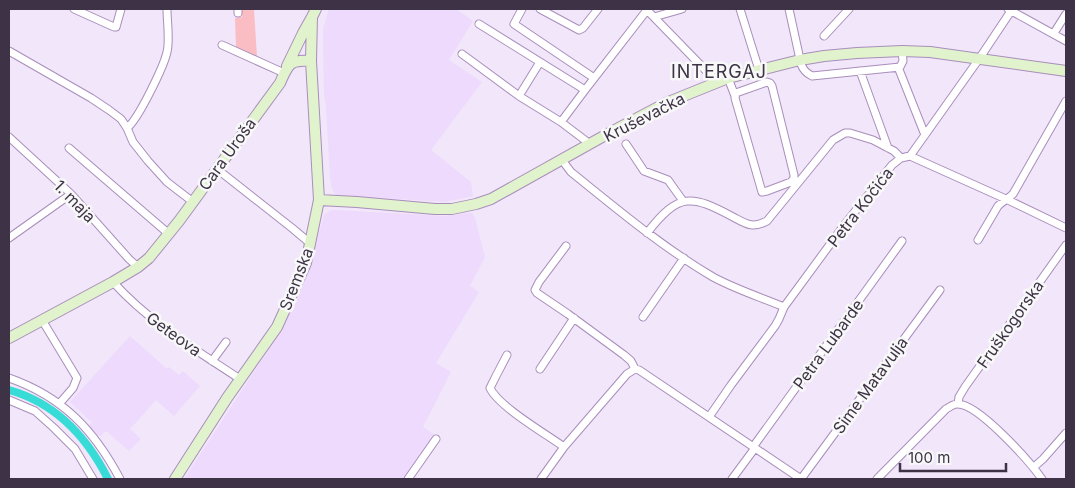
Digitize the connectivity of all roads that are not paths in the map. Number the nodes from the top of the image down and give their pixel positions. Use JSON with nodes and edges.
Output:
{"nodes":[{"id":1,"x":74,"y":9,"type":"edge"},
{"id":2,"x":121,"y":9,"type":"edge"},
{"id":3,"x":167,"y":9,"type":"edge"},
{"id":4,"x":522,"y":9,"type":"edge"},
{"id":5,"x":540,"y":9,"type":"edge"},
{"id":6,"x":598,"y":9,"type":"edge"},
{"id":7,"x":682,"y":9,"type":"edge"},
{"id":8,"x":740,"y":9,"type":"edge"},
{"id":9,"x":790,"y":9,"type":"edge"},
{"id":10,"x":849,"y":9,"type":"edge"},
{"id":11,"x":646,"y":10,"type":"edge"},
{"id":12,"x":1010,"y":10,"type":"edge"},
{"id":13,"x":314,"y":13,"type":"edge"},
{"id":14,"x":1066,"y":14,"type":"edge"},
{"id":15,"x":654,"y":18,"type":"junction"},
{"id":16,"x":479,"y":24,"type":"dead end"},
{"id":17,"x":1054,"y":33,"type":"junction"},
{"id":18,"x":824,"y":36,"type":"dead end"},
{"id":19,"x":1066,"y":41,"type":"edge"},
{"id":20,"x":222,"y":45,"type":"dead end"},
{"id":21,"x":9,"y":51,"type":"edge"},
{"id":22,"x":902,"y":51,"type":"junction"},
{"id":23,"x":462,"y":54,"type":"dead end"},
{"id":24,"x":979,"y":59,"type":"junction"},
{"id":25,"x":800,"y":60,"type":"junction"},
{"id":26,"x":311,"y":61,"type":"junction"},
{"id":27,"x":540,"y":62,"type":"junction"},
{"id":28,"x":898,"y":67,"type":"junction"},
{"id":29,"x":286,"y":70,"type":"junction"},
{"id":30,"x":759,"y":70,"type":"junction"},
{"id":31,"x":860,"y":71,"type":"junction"},
{"id":32,"x":1066,"y":71,"type":"edge"},
{"id":33,"x":594,"y":78,"type":"junction"},
{"id":34,"x":728,"y":78,"type":"junction"},
{"id":35,"x":717,"y":82,"type":"junction"},
{"id":36,"x":584,"y":90,"type":"junction"},
{"id":37,"x":519,"y":96,"type":"junction"},
{"id":38,"x":735,"y":96,"type":"junction"},
{"id":39,"x":1066,"y":101,"type":"edge"},
{"id":40,"x":562,"y":122,"type":"junction"},
{"id":41,"x":127,"y":128,"type":"junction"},
{"id":42,"x":925,"y":134,"type":"junction"},
{"id":43,"x":9,"y":138,"type":"edge"},
{"id":44,"x":590,"y":144,"type":"junction"},
{"id":45,"x":626,"y":144,"type":"dead end"},
{"id":46,"x":69,"y":148,"type":"dead end"},
{"id":47,"x":888,"y":148,"type":"junction"},
{"id":48,"x":910,"y":156,"type":"junction"},
{"id":49,"x":901,"y":158,"type":"junction"},
{"id":50,"x":562,"y":160,"type":"junction"},
{"id":51,"x":217,"y":169,"type":"junction"},
{"id":52,"x":71,"y":194,"type":"junction"},
{"id":53,"x":319,"y":200,"type":"junction"},
{"id":54,"x":1008,"y":200,"type":"junction"},
{"id":55,"x":683,"y":201,"type":"junction"},
{"id":56,"x":193,"y":202,"type":"junction"},
{"id":57,"x":1066,"y":228,"type":"edge"},
{"id":58,"x":647,"y":232,"type":"junction"},
{"id":59,"x":169,"y":234,"type":"junction"},
{"id":60,"x":9,"y":238,"type":"edge"},
{"id":61,"x":902,"y":240,"type":"dead end"},
{"id":62,"x":978,"y":240,"type":"dead end"},
{"id":63,"x":311,"y":244,"type":"junction"},
{"id":64,"x":566,"y":246,"type":"dead end"},
{"id":65,"x":1066,"y":246,"type":"edge"},
{"id":66,"x":684,"y":258,"type":"junction"},
{"id":67,"x":138,"y":267,"type":"junction"},
{"id":68,"x":114,"y":282,"type":"junction"},
{"id":69,"x":940,"y":290,"type":"dead end"},
{"id":70,"x":784,"y":307,"type":"junction"},
{"id":71,"x":574,"y":318,"type":"junction"},
{"id":72,"x":643,"y":318,"type":"dead end"},
{"id":73,"x":42,"y":320,"type":"junction"},
{"id":74,"x":9,"y":338,"type":"edge"},
{"id":75,"x":226,"y":342,"type":"dead end"},
{"id":76,"x":508,"y":355,"type":"dead end"},
{"id":77,"x":212,"y":360,"type":"junction"},
{"id":78,"x":540,"y":369,"type":"dead end"},
{"id":79,"x":635,"y":369,"type":"junction"},
{"id":80,"x":9,"y":378,"type":"edge"},
{"id":81,"x":240,"y":379,"type":"junction"},
{"id":82,"x":9,"y":400,"type":"edge"},
{"id":83,"x":59,"y":404,"type":"junction"},
{"id":84,"x":958,"y":404,"type":"junction"},
{"id":85,"x":709,"y":418,"type":"junction"},
{"id":86,"x":1066,"y":433,"type":"edge"},
{"id":87,"x":436,"y":439,"type":"dead end"},
{"id":88,"x":564,"y":447,"type":"junction"},
{"id":89,"x":754,"y":448,"type":"junction"},
{"id":90,"x":1034,"y":467,"type":"junction"},
{"id":91,"x":93,"y":479,"type":"edge"},
{"id":92,"x":120,"y":479,"type":"edge"},
{"id":93,"x":175,"y":479,"type":"edge"},
{"id":94,"x":408,"y":479,"type":"edge"},
{"id":95,"x":540,"y":479,"type":"edge"},
{"id":96,"x":732,"y":479,"type":"edge"},
{"id":97,"x":801,"y":479,"type":"edge"},
{"id":98,"x":877,"y":479,"type":"edge"},
{"id":99,"x":1042,"y":479,"type":"edge"}],
"edges":[{"from":1,"to":2,"type":"street"},
{"from":3,"to":41,"type":"street"},
{"from":4,"to":33,"type":"street"},
{"from":5,"to":6,"type":"street"},
{"from":7,"to":15,"type":"street"},
{"from":8,"to":30,"type":"street"},
{"from":9,"to":25,"type":"street"},
{"from":10,"to":18,"type":"street"},
{"from":11,"to":15,"type":"street"},
{"from":11,"to":33,"type":"street"},
{"from":12,"to":17,"type":"street"},
{"from":12,"to":24,"type":"street"},
{"from":13,"to":26,"type":"street","name":"Sremska"},
{"from":13,"to":29,"type":"street","name":"Cara Uroša"},
{"from":14,"to":17,"type":"street"},
{"from":15,"to":35,"type":"street"},
{"from":16,"to":27,"type":"street"},
{"from":17,"to":19,"type":"street"},
{"from":20,"to":29,"type":"street"},
{"from":21,"to":41,"type":"street"},
{"from":22,"to":24,"type":"street","name":"Kruševačka"},
{"from":22,"to":25,"type":"street","name":"Kruševačka"},
{"from":22,"to":28,"type":"street"},
{"from":23,"to":37,"type":"street"},
{"from":24,"to":32,"type":"street","name":"Kruševačka"},
{"from":24,"to":42,"type":"street"},
{"from":25,"to":30,"type":"street","name":"Kruševačka"},
{"from":25,"to":31,"type":"street"},
{"from":26,"to":29,"type":"street"},
{"from":26,"to":53,"type":"street","name":"Sremska"},
{"from":27,"to":36,"type":"street"},
{"from":27,"to":37,"type":"street"},
{"from":28,"to":31,"type":"street"},
{"from":28,"to":42,"type":"street"},
{"from":29,"to":51,"type":"street","name":"Cara Uroša"},
{"from":30,"to":34,"type":"street","name":"Kruševačka"},
{"from":31,"to":47,"type":"street"},
{"from":33,"to":36,"type":"street"},
{"from":34,"to":35,"type":"street","name":"Kruševačka"},
{"from":34,"to":38,"type":"street"},
{"from":35,"to":44,"type":"street","name":"Kruševačka"},
{"from":36,"to":40,"type":"street"},
{"from":37,"to":40,"type":"street"},
{"from":38,"to":38,"type":"street"},
{"from":39,"to":54,"type":"street"},
{"from":40,"to":44,"type":"street"},
{"from":41,"to":56,"type":"street"},
{"from":42,"to":48,"type":"street"},
{"from":43,"to":52,"type":"street","name":"1. maja"},
{"from":44,"to":50,"type":"street","name":"Kruševačka"},
{"from":45,"to":55,"type":"street","name":"Kruševačka"},
{"from":46,"to":59,"type":"street"},
{"from":47,"to":49,"type":"street"},
{"from":47,"to":55,"type":"street"},
{"from":48,"to":49,"type":"street","name":"Petra Kočića"},
{"from":48,"to":54,"type":"street","name":"Petra Kočića"},
{"from":49,"to":70,"type":"street","name":"Petra Kočića"},
{"from":50,"to":53,"type":"street","name":"Kruševačka"},
{"from":50,"to":58,"type":"street"},
{"from":51,"to":56,"type":"street","name":"Cara Uroša"},
{"from":51,"to":63,"type":"street"},
{"from":52,"to":60,"type":"street"},
{"from":52,"to":67,"type":"street","name":"1. maja"},
{"from":53,"to":63,"type":"street","name":"Sremska"},
{"from":54,"to":57,"type":"street","name":"Petra Kočića"},
{"from":54,"to":62,"type":"street"},
{"from":55,"to":58,"type":"street"},
{"from":56,"to":59,"type":"street","name":"Cara Uroša"},
{"from":58,"to":66,"type":"street"},
{"from":59,"to":67,"type":"street","name":"Cara Uroša"},
{"from":61,"to":89,"type":"street","name":"Petra Lubarde"},
{"from":63,"to":81,"type":"street","name":"Sremska"},
{"from":64,"to":71,"type":"street"},
{"from":65,"to":84,"type":"street","name":"Fruškogorska"},
{"from":66,"to":70,"type":"street"},
{"from":66,"to":72,"type":"street"},
{"from":67,"to":68,"type":"street","name":"Cara Uroša"},
{"from":68,"to":73,"type":"street","name":"Cara Uroša"},
{"from":68,"to":77,"type":"street","name":"Geteova"},
{"from":69,"to":97,"type":"street","name":"Sime Matavulja"},
{"from":70,"to":85,"type":"street","name":"Petra Kočića"},
{"from":71,"to":78,"type":"street"},
{"from":71,"to":79,"type":"street"},
{"from":73,"to":74,"type":"street","name":"Cara Uroša"},
{"from":73,"to":83,"type":"street"},
{"from":75,"to":77,"type":"street"},
{"from":76,"to":88,"type":"street"},
{"from":77,"to":81,"type":"street","name":"Geteova"},
{"from":79,"to":85,"type":"street"},
{"from":79,"to":88,"type":"street"},
{"from":80,"to":83,"type":"street"},
{"from":81,"to":93,"type":"street","name":"Sremska"},
{"from":82,"to":91,"type":"street"},
{"from":83,"to":92,"type":"street"},
{"from":84,"to":90,"type":"street"},
{"from":84,"to":98,"type":"street"},
{"from":85,"to":89,"type":"street"},
{"from":86,"to":90,"type":"street"},
{"from":87,"to":94,"type":"street"},
{"from":88,"to":95,"type":"street"},
{"from":89,"to":96,"type":"street","name":"Petra Lubarde"},
{"from":89,"to":97,"type":"street"},
{"from":90,"to":99,"type":"street"}]}
